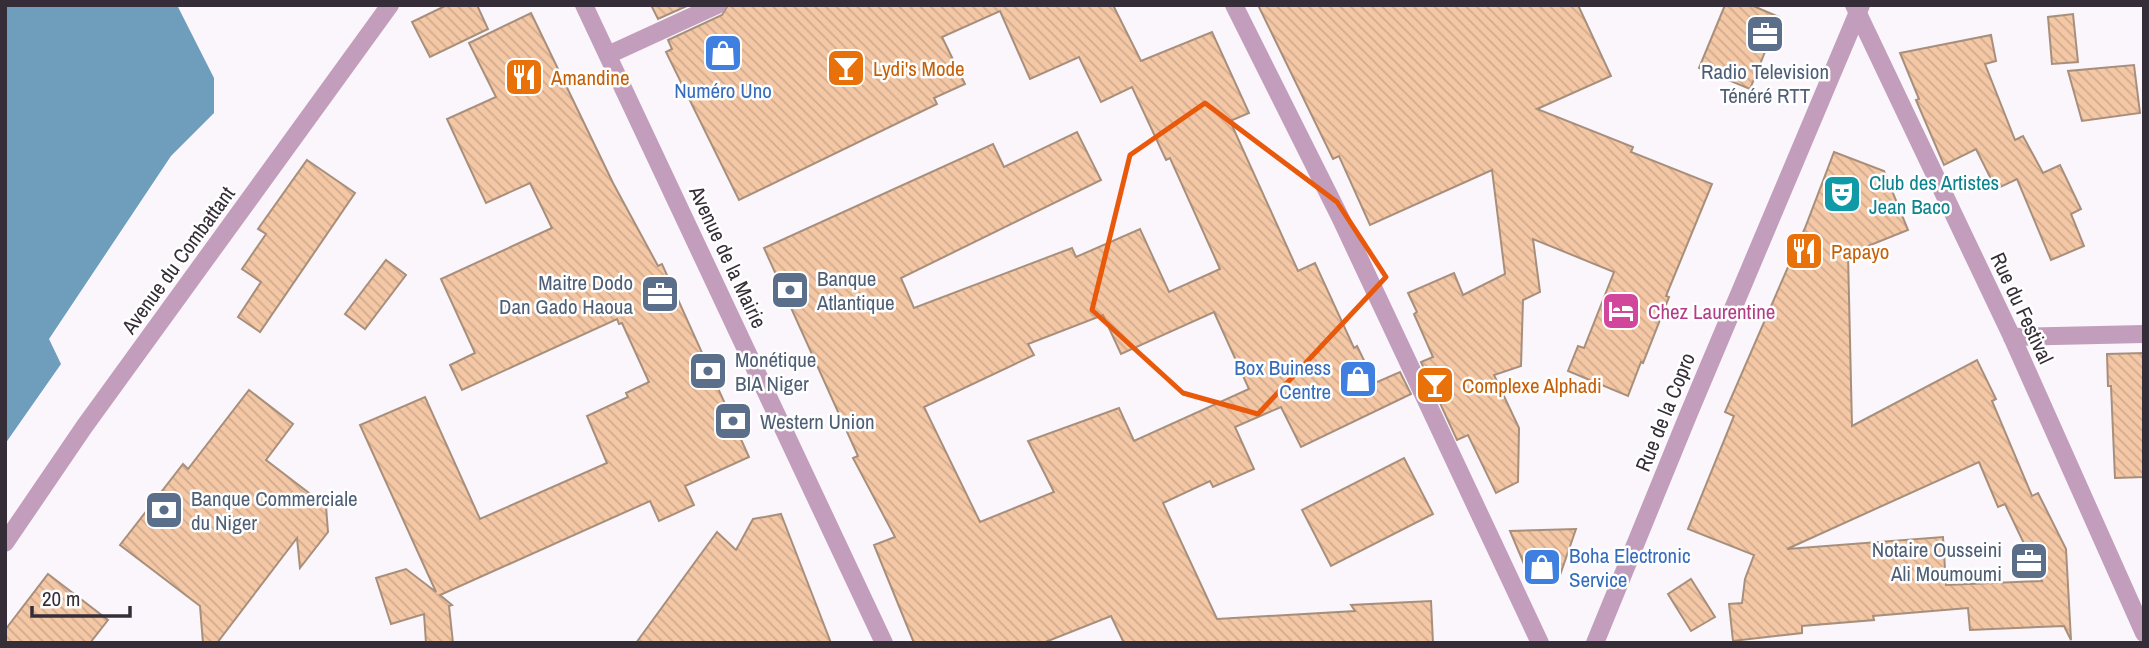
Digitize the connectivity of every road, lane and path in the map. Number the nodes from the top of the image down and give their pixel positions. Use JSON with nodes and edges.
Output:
{"nodes":[{"id":1,"x":390,"y":5,"type":"edge"},
{"id":2,"x":584,"y":5,"type":"edge"},
{"id":3,"x":717,"y":5,"type":"edge"},
{"id":4,"x":1234,"y":5,"type":"edge"},
{"id":5,"x":1858,"y":8,"type":"edge"},
{"id":6,"x":608,"y":55,"type":"junction"},
{"id":7,"x":2144,"y":334,"type":"edge"},
{"id":8,"x":2012,"y":337,"type":"junction"},
{"id":9,"x":5,"y":543,"type":"edge"},
{"id":10,"x":2144,"y":633,"type":"edge"},
{"id":11,"x":884,"y":643,"type":"edge"},
{"id":12,"x":1541,"y":643,"type":"edge"},
{"id":13,"x":1595,"y":643,"type":"edge"}],
"edges":[{"from":1,"to":9,"type":"street","name":"Avenue du Combattant"},
{"from":2,"to":6,"type":"street","name":"Avenue de la Mairie"},
{"from":3,"to":6,"type":"street"},
{"from":4,"to":12,"type":"street"},
{"from":5,"to":8,"type":"street","name":"Rue du Festival"},
{"from":5,"to":13,"type":"street","name":"Rue de la Copro"},
{"from":6,"to":11,"type":"street","name":"Avenue de la Mairie"},
{"from":7,"to":8,"type":"street"},
{"from":8,"to":10,"type":"street","name":"Rue du Festival"}]}
